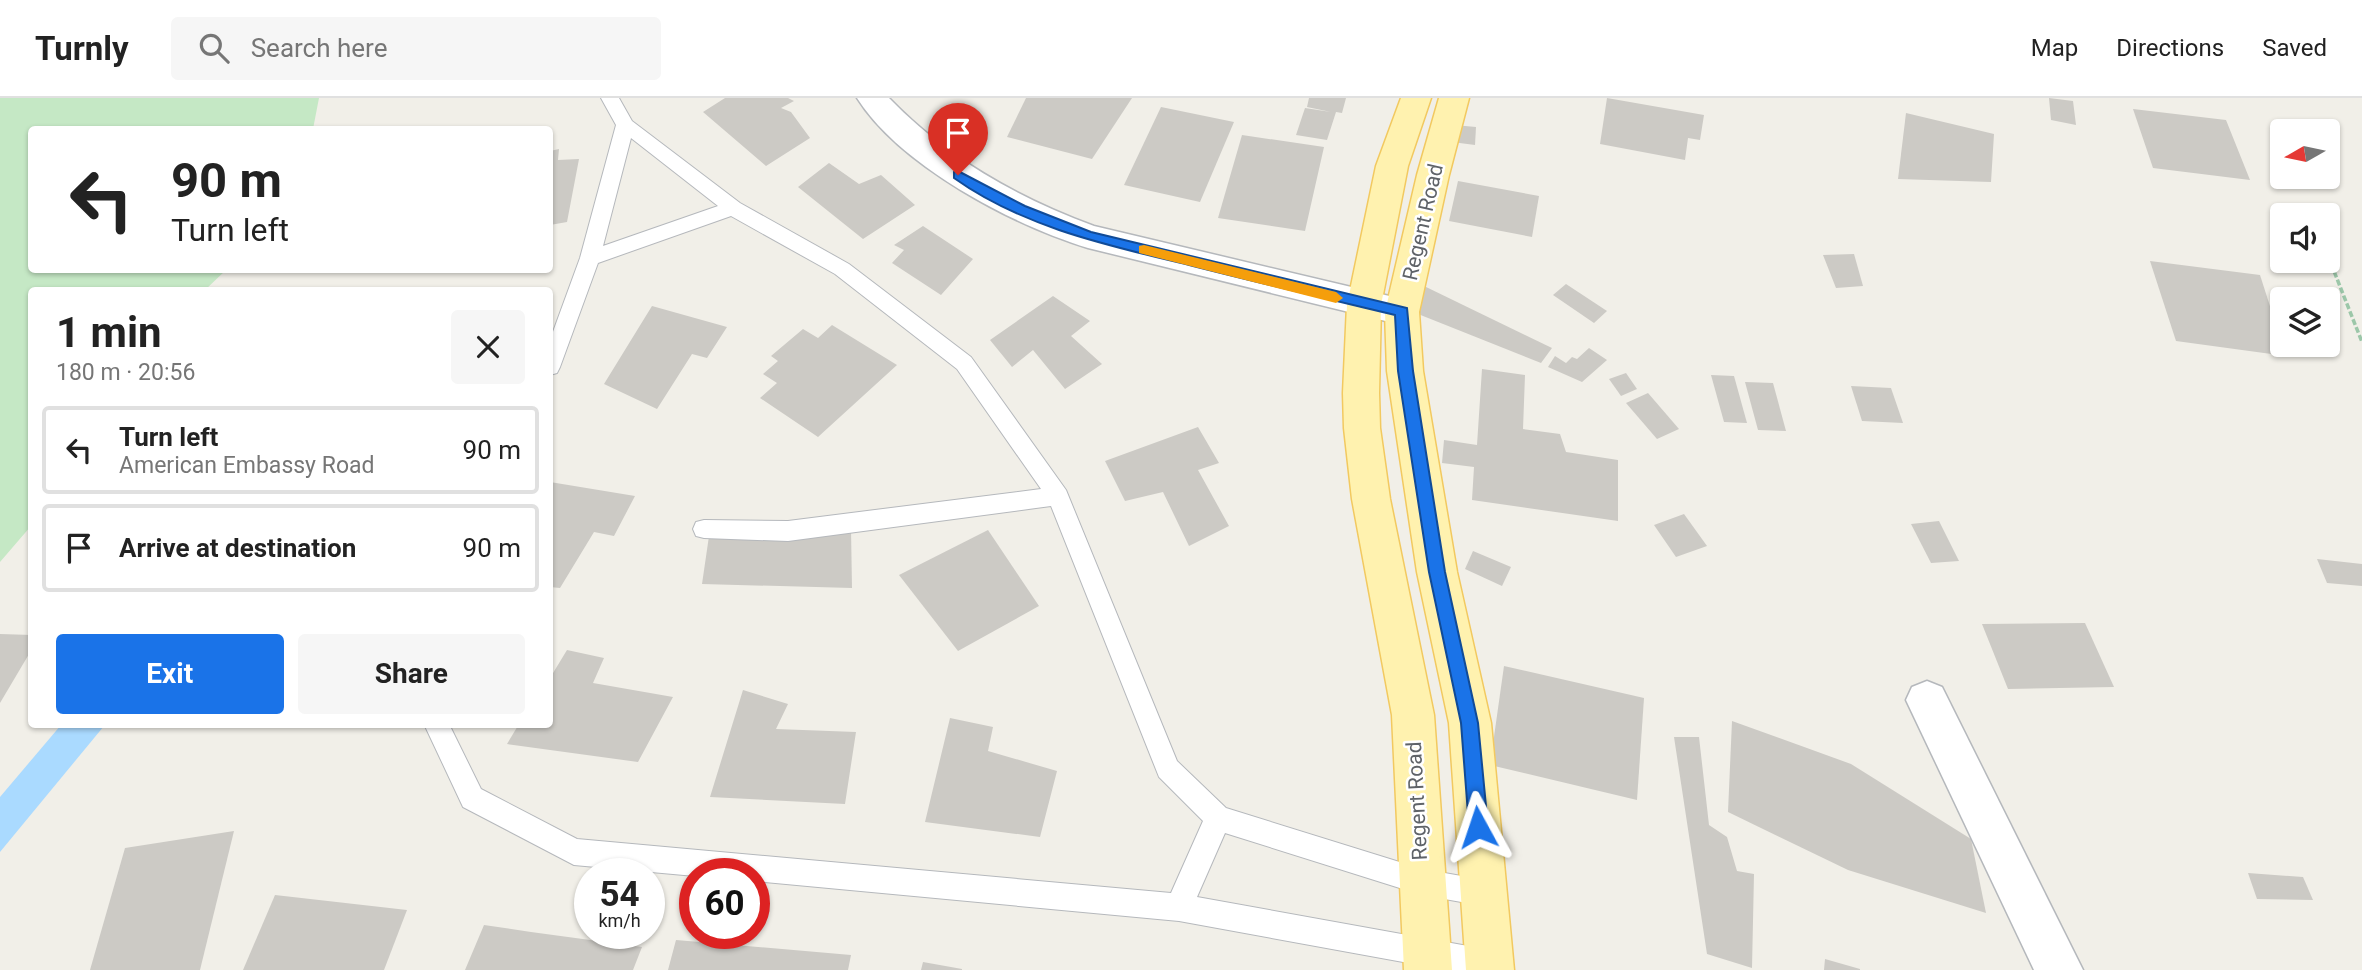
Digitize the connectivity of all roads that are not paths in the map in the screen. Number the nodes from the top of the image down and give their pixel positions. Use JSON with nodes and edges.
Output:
{"nodes":[{"id":1,"x":610,"y":98,"type":"edge"},
{"id":2,"x":872,"y":98,"type":"edge"},
{"id":3,"x":1416,"y":98,"type":"edge"},
{"id":4,"x":1454,"y":98,"type":"edge"},
{"id":5,"x":625,"y":125,"type":"junction"},
{"id":6,"x":733,"y":208,"type":"junction"},
{"id":7,"x":590,"y":258,"type":"junction"},
{"id":8,"x":1364,"y":305,"type":"junction"},
{"id":9,"x":1402,"y":312,"type":"junction"},
{"id":10,"x":553,"y":359,"type":"edge"},
{"id":11,"x":1058,"y":496,"type":"junction"},
{"id":12,"x":704,"y":528,"type":"dead end"},
{"id":13,"x":1927,"y":701,"type":"dead end"},
{"id":14,"x":438,"y":728,"type":"edge"},
{"id":15,"x":1218,"y":818,"type":"junction"},
{"id":16,"x":1422,"y":882,"type":"junction"},
{"id":17,"x":1483,"y":893,"type":"junction"},
{"id":18,"x":1179,"y":907,"type":"junction"},
{"id":19,"x":1428,"y":962,"type":"edge"},
{"id":20,"x":1490,"y":967,"type":"edge"},
{"id":21,"x":2059,"y":970,"type":"edge"}],
"edges":[{"from":1,"to":5,"type":"lane"},
{"from":2,"to":8,"type":"street"},
{"from":3,"to":8,"type":"main road","name":"Regent Road"},
{"from":4,"to":9,"type":"main road","name":"Regent Road"},
{"from":5,"to":6,"type":"lane"},
{"from":5,"to":7,"type":"lane"},
{"from":6,"to":7,"type":"lane"},
{"from":6,"to":11,"type":"lane"},
{"from":7,"to":10,"type":"lane"},
{"from":8,"to":9,"type":"street"},
{"from":8,"to":16,"type":"main road","name":"Regent Road"},
{"from":9,"to":17,"type":"main road","name":"Regent Road"},
{"from":11,"to":12,"type":"lane"},
{"from":11,"to":15,"type":"lane"},
{"from":13,"to":21,"type":"street"},
{"from":14,"to":18,"type":"lane"},
{"from":15,"to":16,"type":"lane"},
{"from":15,"to":18,"type":"lane"},
{"from":16,"to":17,"type":"lane"},
{"from":16,"to":19,"type":"main road","name":"Regent Road"},
{"from":17,"to":20,"type":"main road","name":"Regent Road"},
{"from":18,"to":19,"type":"lane"},
{"from":19,"to":20,"type":"lane"}]}
